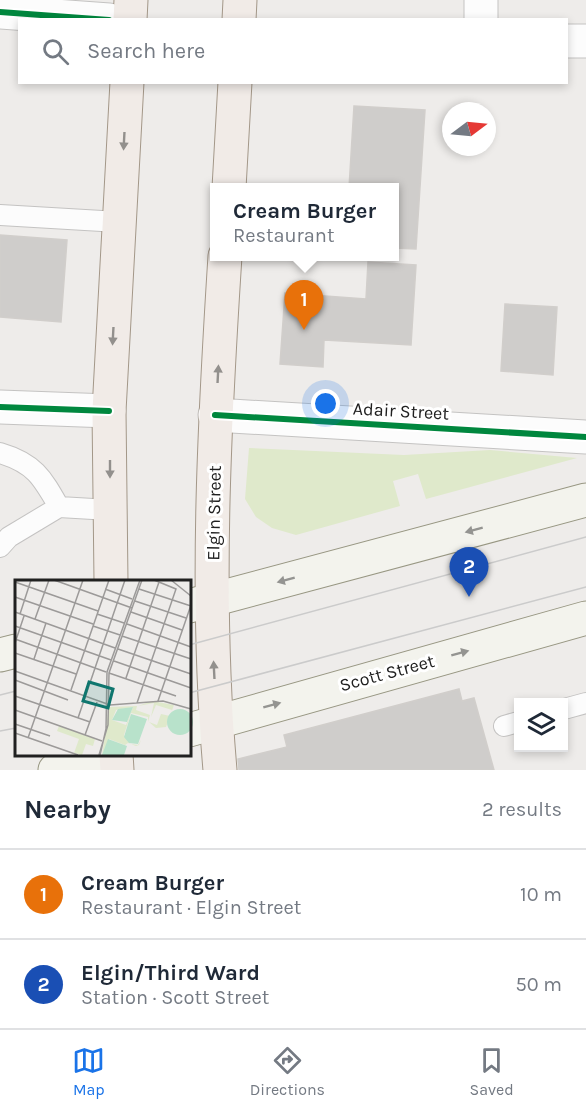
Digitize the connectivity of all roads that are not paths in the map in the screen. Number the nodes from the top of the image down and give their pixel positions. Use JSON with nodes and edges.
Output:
{"nodes":[{"id":1,"x":131,"y":0,"type":"edge"},
{"id":2,"x":240,"y":0,"type":"edge"},
{"id":3,"x":482,"y":0,"type":"edge"},
{"id":4,"x":0,"y":12,"type":"edge"},
{"id":5,"x":82,"y":18,"type":"edge"},
{"id":6,"x":130,"y":18,"type":"edge"},
{"id":7,"x":239,"y":18,"type":"edge"},
{"id":8,"x":480,"y":18,"type":"edge"},
{"id":9,"x":568,"y":40,"type":"edge"},
{"id":10,"x":586,"y":41,"type":"edge"},
{"id":11,"x":127,"y":84,"type":"edge"},
{"id":12,"x":235,"y":84,"type":"edge"},
{"id":13,"x":229,"y":183,"type":"edge"},
{"id":14,"x":0,"y":215,"type":"edge"},
{"id":15,"x":119,"y":222,"type":"junction"},
{"id":16,"x":225,"y":261,"type":"edge"},
{"id":17,"x":0,"y":407,"type":"edge"},
{"id":18,"x":109,"y":411,"type":"junction"},
{"id":19,"x":215,"y":416,"type":"junction"},
{"id":20,"x":586,"y":437,"type":"edge"},
{"id":21,"x":0,"y":453,"type":"edge"},
{"id":22,"x":586,"y":500,"type":"edge"},
{"id":23,"x":59,"y":507,"type":"junction"},
{"id":24,"x":110,"y":510,"type":"junction"},
{"id":25,"x":0,"y":547,"type":"edge"},
{"id":26,"x":111,"y":580,"type":"edge"},
{"id":27,"x":200,"y":603,"type":"edge"},
{"id":28,"x":586,"y":618,"type":"edge"},
{"id":29,"x":15,"y":651,"type":"edge"},
{"id":30,"x":0,"y":655,"type":"edge"},
{"id":31,"x":586,"y":703,"type":"edge"},
{"id":32,"x":568,"y":708,"type":"edge"},
{"id":33,"x":202,"y":726,"type":"edge"},
{"id":34,"x":108,"y":755,"type":"edge"},
{"id":35,"x":115,"y":755,"type":"edge"},
{"id":36,"x":55,"y":770,"type":"edge"},
{"id":37,"x":117,"y":770,"type":"edge"},
{"id":38,"x":220,"y":770,"type":"edge"}],
"edges":[{"from":1,"to":6,"type":"main road"},
{"from":2,"to":7,"type":"main road"},
{"from":3,"to":8,"type":"street"},
{"from":4,"to":5,"type":"street"},
{"from":9,"to":10,"type":"street"},
{"from":11,"to":15,"type":"main road","one_way":true},
{"from":12,"to":13,"type":"main road"},
{"from":14,"to":15,"type":"lane"},
{"from":15,"to":18,"type":"main road","one_way":true},
{"from":19,"to":16,"type":"main road","name":"Elgin Street","one_way":true},
{"from":17,"to":18,"type":"street"},
{"from":18,"to":24,"type":"main road","one_way":true},
{"from":19,"to":20,"type":"street","name":"Adair Street"},
{"from":19,"to":27,"type":"main road","name":"Elgin Street"},
{"from":21,"to":23,"type":"lane"},
{"from":22,"to":27,"type":"main road","one_way":true},
{"from":23,"to":24,"type":"lane"},
{"from":23,"to":25,"type":"lane"},
{"from":24,"to":26,"type":"main road"},
{"from":33,"to":27,"type":"main road","name":"Elgin Street","one_way":true},
{"from":33,"to":28,"type":"main road","name":"Scott Street","one_way":true},
{"from":29,"to":30,"type":"main road"},
{"from":31,"to":32,"type":"lane"},
{"from":33,"to":38,"type":"main road","name":"Elgin Street"},
{"from":34,"to":36,"type":"main road"},
{"from":35,"to":37,"type":"main road"}]}
